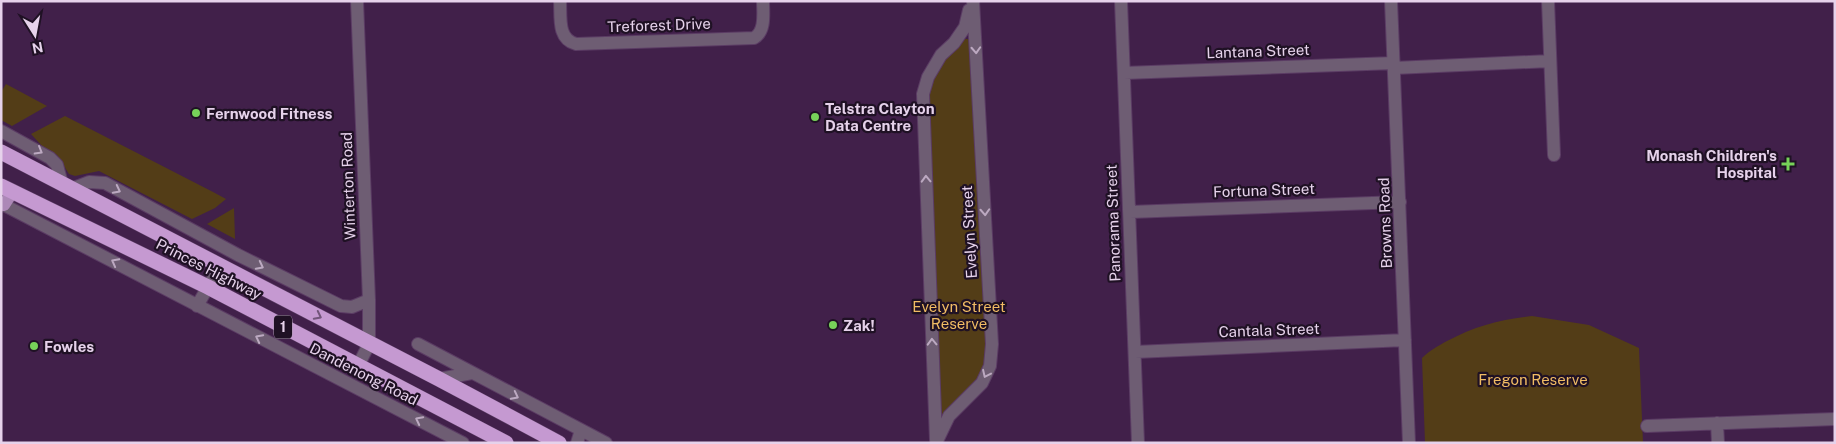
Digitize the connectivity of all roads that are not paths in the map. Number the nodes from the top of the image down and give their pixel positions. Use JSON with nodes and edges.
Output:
{"nodes":[{"id":1,"x":357,"y":1,"type":"edge"},
{"id":2,"x":560,"y":1,"type":"edge"},
{"id":3,"x":763,"y":1,"type":"edge"},
{"id":4,"x":972,"y":1,"type":"edge"},
{"id":5,"x":1121,"y":1,"type":"edge"},
{"id":6,"x":1391,"y":1,"type":"edge"},
{"id":7,"x":1548,"y":1,"type":"edge"},
{"id":8,"x":1550,"y":62,"type":"junction"},
{"id":9,"x":1394,"y":65,"type":"junction"},
{"id":10,"x":1124,"y":73,"type":"junction"},
{"id":11,"x":1,"y":131,"type":"edge"},
{"id":12,"x":1,"y":152,"type":"edge"},
{"id":13,"x":1554,"y":155,"type":"dead end"},
{"id":14,"x":1,"y":157,"type":"edge"},
{"id":15,"x":18,"y":161,"type":"junction"},
{"id":16,"x":67,"y":186,"type":"junction"},
{"id":17,"x":7,"y":188,"type":"edge"},
{"id":18,"x":140,"y":202,"type":"junction"},
{"id":19,"x":1400,"y":202,"type":"junction"},
{"id":20,"x":3,"y":204,"type":"edge"},
{"id":21,"x":1130,"y":212,"type":"junction"},
{"id":22,"x":155,"y":232,"type":"junction"},
{"id":23,"x":238,"y":255,"type":"junction"},
{"id":24,"x":220,"y":266,"type":"junction"},
{"id":25,"x":247,"y":280,"type":"junction"},
{"id":26,"x":208,"y":287,"type":"junction"},
{"id":27,"x":369,"y":300,"type":"junction"},
{"id":28,"x":197,"y":306,"type":"junction"},
{"id":29,"x":1405,"y":340,"type":"junction"},
{"id":30,"x":369,"y":344,"type":"junction"},
{"id":31,"x":418,"y":344,"type":"dead end"},
{"id":32,"x":1135,"y":352,"type":"junction"},
{"id":33,"x":358,"y":366,"type":"junction"},
{"id":34,"x":472,"y":374,"type":"junction"},
{"id":35,"x":439,"y":379,"type":"junction"},
{"id":36,"x":1835,"y":419,"type":"edge"},
{"id":37,"x":1717,"y":423,"type":"junction"},
{"id":38,"x":1647,"y":426,"type":"dead end"},
{"id":39,"x":581,"y":430,"type":"junction"},
{"id":40,"x":462,"y":443,"type":"edge"},
{"id":41,"x":506,"y":443,"type":"edge"},
{"id":42,"x":559,"y":443,"type":"edge"},
{"id":43,"x":577,"y":443,"type":"edge"},
{"id":44,"x":606,"y":443,"type":"edge"},
{"id":45,"x":936,"y":443,"type":"edge"},
{"id":46,"x":1138,"y":443,"type":"edge"},
{"id":47,"x":1409,"y":443,"type":"edge"},
{"id":48,"x":1718,"y":443,"type":"edge"}],
"edges":[{"from":1,"to":27,"type":"street","name":"Winterton Road"},
{"from":2,"to":3,"type":"street","name":"Treforest Drive"},
{"from":45,"to":4,"type":"street","name":"Evelyn Street","one_way":true},
{"from":4,"to":45,"type":"street","name":"Evelyn Street","one_way":true},
{"from":5,"to":10,"type":"street","name":"Panorama Street"},
{"from":6,"to":9,"type":"street","name":"Browns Road"},
{"from":7,"to":8,"type":"street"},
{"from":8,"to":9,"type":"street","name":"Lantana Street"},
{"from":8,"to":13,"type":"street"},
{"from":9,"to":10,"type":"street","name":"Lantana Street"},
{"from":9,"to":19,"type":"street","name":"Browns Road"},
{"from":10,"to":21,"type":"street","name":"Panorama Street"},
{"from":11,"to":16,"type":"street","one_way":true},
{"from":12,"to":15,"type":"highway","name":"Princes Highway","number":"1"},
{"from":14,"to":15,"type":"main road"},
{"from":15,"to":16,"type":"highway","name":"Princes Highway","number":"1"},
{"from":16,"to":18,"type":"street","name":"Princes Highway","one_way":true},
{"from":16,"to":22,"type":"highway","name":"Princes Highway","number":"1"},
{"from":17,"to":20,"type":"main road"},
{"from":17,"to":26,"type":"highway","name":"Princes Highway","number":"1"},
{"from":18,"to":22,"type":"street","name":"Princes Highway"},
{"from":18,"to":23,"type":"street","name":"Princes Highway"},
{"from":19,"to":21,"type":"street","name":"Fortuna Street"},
{"from":19,"to":29,"type":"street","name":"Browns Road"},
{"from":28,"to":20,"type":"street","name":"Dandenong Road","one_way":true},
{"from":21,"to":32,"type":"street","name":"Panorama Street"},
{"from":22,"to":24,"type":"highway","name":"Princes Highway","number":"1"},
{"from":23,"to":25,"type":"street","name":"Princes Highway"},
{"from":23,"to":27,"type":"street","name":"Princes Highway","one_way":true},
{"from":24,"to":25,"type":"highway","name":"Princes Highway","number":"1"},
{"from":24,"to":26,"type":"street"},
{"from":25,"to":30,"type":"highway","name":"Princes Highway","number":"1","one_way":true},
{"from":26,"to":28,"type":"street"},
{"from":26,"to":33,"type":"highway","name":"Princes Highway","number":"1"},
{"from":27,"to":30,"type":"street","name":"Winterton Road"},
{"from":40,"to":28,"type":"street","name":"Dandenong Road","one_way":true},
{"from":29,"to":32,"type":"street","name":"Cantala Street"},
{"from":29,"to":47,"type":"street","name":"Browns Road"},
{"from":30,"to":33,"type":"street","name":"Winterton Road"},
{"from":30,"to":35,"type":"highway","name":"Princes Highway","number":"1"},
{"from":31,"to":34,"type":"street"},
{"from":32,"to":46,"type":"street","name":"Panorama Street"},
{"from":33,"to":41,"type":"highway","name":"Princes Highway","number":"1"},
{"from":34,"to":35,"type":"street"},
{"from":34,"to":39,"type":"street","one_way":true},
{"from":35,"to":42,"type":"highway","name":"Princes Highway","number":"1"},
{"from":36,"to":37,"type":"street"},
{"from":37,"to":38,"type":"street"},
{"from":37,"to":48,"type":"street"},
{"from":39,"to":43,"type":"street"},
{"from":39,"to":44,"type":"street"}]}
